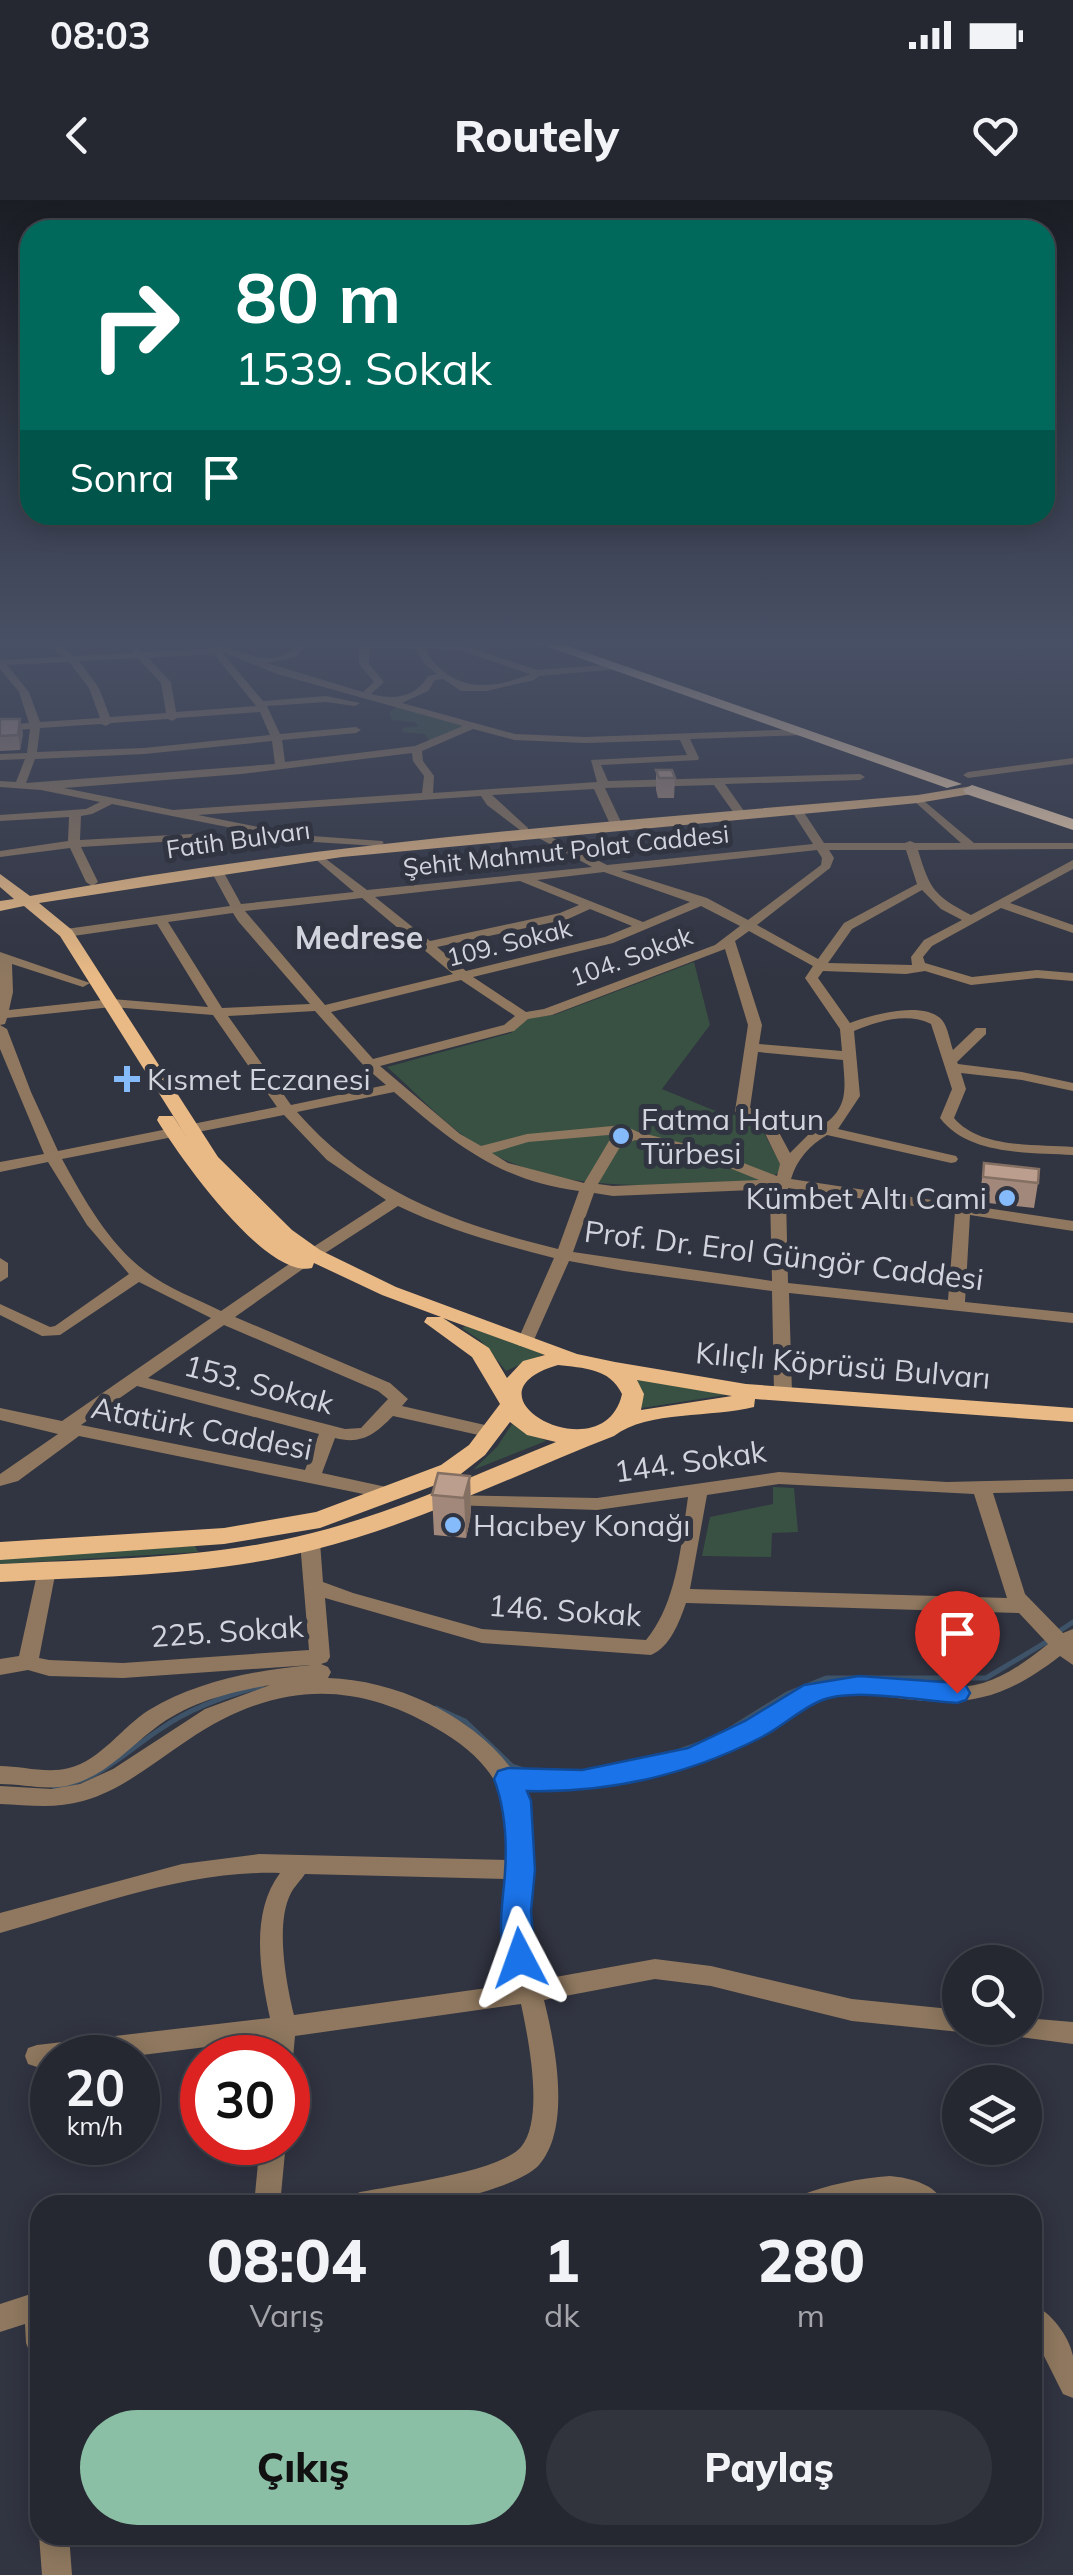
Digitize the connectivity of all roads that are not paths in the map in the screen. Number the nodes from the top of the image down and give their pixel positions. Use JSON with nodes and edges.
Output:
{"nodes":[{"id":1,"x":61,"y":755,"type":"edge"},
{"id":2,"x":278,"y":755,"type":"edge"},
{"id":3,"x":368,"y":755,"type":"edge"},
{"id":4,"x":417,"y":755,"type":"edge"},
{"id":5,"x":592,"y":755,"type":"edge"},
{"id":6,"x":692,"y":755,"type":"edge"},
{"id":7,"x":869,"y":755,"type":"edge"},
{"id":8,"x":874,"y":755,"type":"edge"},
{"id":9,"x":0,"y":757,"type":"edge"},
{"id":10,"x":33,"y":757,"type":"junction"},
{"id":11,"x":1073,"y":761,"type":"edge"},
{"id":12,"x":595,"y":762,"type":"junction"},
{"id":13,"x":280,"y":766,"type":"junction"},
{"id":14,"x":860,"y":777,"type":"dead end"},
{"id":15,"x":718,"y":782,"type":"junction"},
{"id":16,"x":0,"y":784,"type":"edge"},
{"id":17,"x":601,"y":785,"type":"junction"},
{"id":18,"x":957,"y":785,"type":"junction"},
{"id":19,"x":20,"y":786,"type":"junction"},
{"id":20,"x":41,"y":787,"type":"junction"},
{"id":21,"x":427,"y":796,"type":"junction"},
{"id":22,"x":488,"y":798,"type":"junction"},
{"id":23,"x":112,"y":800,"type":"junction"},
{"id":24,"x":370,"y":800,"type":"junction"},
{"id":25,"x":1022,"y":808,"type":"junction"},
{"id":26,"x":797,"y":810,"type":"junction"},
{"id":27,"x":738,"y":811,"type":"junction"},
{"id":28,"x":174,"y":812,"type":"junction"},
{"id":29,"x":75,"y":813,"type":"junction"},
{"id":30,"x":0,"y":818,"type":"edge"},
{"id":31,"x":208,"y":819,"type":"junction"},
{"id":32,"x":615,"y":822,"type":"junction"},
{"id":33,"x":1070,"y":823,"type":"edge"},
{"id":34,"x":532,"y":832,"type":"junction"},
{"id":35,"x":209,"y":836,"type":"junction"},
{"id":36,"x":74,"y":844,"type":"junction"},
{"id":37,"x":910,"y":844,"type":"junction"},
{"id":38,"x":969,"y":844,"type":"junction"},
{"id":39,"x":822,"y":846,"type":"junction"},
{"id":40,"x":1073,"y":846,"type":"edge"},
{"id":41,"x":314,"y":849,"type":"junction"},
{"id":42,"x":0,"y":854,"type":"edge"},
{"id":43,"x":1073,"y":864,"type":"edge"},
{"id":44,"x":215,"y":868,"type":"junction"},
{"id":45,"x":605,"y":869,"type":"junction"},
{"id":46,"x":520,"y":878,"type":"junction"},
{"id":47,"x":92,"y":882,"type":"junction"},
{"id":48,"x":923,"y":885,"type":"junction"},
{"id":49,"x":360,"y":894,"type":"junction"},
{"id":50,"x":9,"y":896,"type":"edge"},
{"id":51,"x":703,"y":901,"type":"junction"},
{"id":52,"x":1001,"y":904,"type":"junction"},
{"id":53,"x":589,"y":905,"type":"junction"},
{"id":54,"x":235,"y":908,"type":"junction"},
{"id":55,"x":159,"y":918,"type":"junction"},
{"id":56,"x":972,"y":920,"type":"junction"},
{"id":57,"x":642,"y":926,"type":"junction"},
{"id":58,"x":750,"y":926,"type":"junction"},
{"id":59,"x":1073,"y":929,"type":"edge"},
{"id":60,"x":66,"y":933,"type":"junction"},
{"id":61,"x":730,"y":942,"type":"junction"},
{"id":62,"x":426,"y":946,"type":"junction"},
{"id":63,"x":2,"y":958,"type":"edge"},
{"id":64,"x":818,"y":965,"type":"junction"},
{"id":65,"x":919,"y":967,"type":"junction"},
{"id":66,"x":1073,"y":977,"type":"edge"},
{"id":67,"x":466,"y":978,"type":"junction"},
{"id":68,"x":83,"y":983,"type":"junction"},
{"id":69,"x":3,"y":993,"type":"edge"},
{"id":70,"x":104,"y":1003,"type":"junction"},
{"id":71,"x":319,"y":1009,"type":"junction"},
{"id":72,"x":221,"y":1013,"type":"junction"},
{"id":73,"x":524,"y":1016,"type":"junction"},
{"id":74,"x":1,"y":1020,"type":"edge"},
{"id":75,"x":847,"y":1029,"type":"junction"},
{"id":76,"x":981,"y":1032,"type":"dead end"},
{"id":77,"x":754,"y":1048,"type":"junction"},
{"id":78,"x":849,"y":1056,"type":"junction"},
{"id":79,"x":370,"y":1064,"type":"junction"},
{"id":80,"x":951,"y":1064,"type":"junction"},
{"id":81,"x":6,"y":1065,"type":"edge"},
{"id":82,"x":1073,"y":1087,"type":"edge"},
{"id":83,"x":395,"y":1088,"type":"junction"},
{"id":84,"x":286,"y":1111,"type":"junction"},
{"id":85,"x":765,"y":1118,"type":"junction"},
{"id":86,"x":824,"y":1131,"type":"junction"},
{"id":87,"x":183,"y":1133,"type":"junction"},
{"id":88,"x":634,"y":1135,"type":"junction"},
{"id":89,"x":485,"y":1150,"type":"dead end"},
{"id":90,"x":1073,"y":1151,"type":"edge"},
{"id":91,"x":56,"y":1157,"type":"junction"},
{"id":92,"x":951,"y":1159,"type":"dead end"},
{"id":93,"x":788,"y":1164,"type":"junction"},
{"id":94,"x":0,"y":1168,"type":"edge"},
{"id":95,"x":780,"y":1183,"type":"junction"},
{"id":96,"x":588,"y":1188,"type":"junction"},
{"id":97,"x":395,"y":1201,"type":"junction"},
{"id":98,"x":963,"y":1209,"type":"junction"},
{"id":99,"x":1073,"y":1226,"type":"edge"},
{"id":100,"x":564,"y":1254,"type":"junction"},
{"id":101,"x":307,"y":1258,"type":"junction"},
{"id":102,"x":0,"y":1264,"type":"edge"},
{"id":103,"x":138,"y":1275,"type":"junction"},
{"id":104,"x":0,"y":1277,"type":"edge"},
{"id":105,"x":778,"y":1286,"type":"junction"},
{"id":106,"x":956,"y":1306,"type":"junction"},
{"id":107,"x":0,"y":1309,"type":"edge"},
{"id":108,"x":222,"y":1318,"type":"junction"},
{"id":109,"x":1073,"y":1318,"type":"edge"},
{"id":110,"x":524,"y":1342,"type":"junction"},
{"id":111,"x":580,"y":1360,"type":"junction"},
{"id":112,"x":609,"y":1368,"type":"junction"},
{"id":113,"x":135,"y":1380,"type":"junction"},
{"id":114,"x":782,"y":1394,"type":"junction"},
{"id":115,"x":510,"y":1403,"type":"junction"},
{"id":116,"x":393,"y":1410,"type":"junction"},
{"id":117,"x":0,"y":1414,"type":"edge"},
{"id":118,"x":1073,"y":1415,"type":"edge"},
{"id":119,"x":614,"y":1426,"type":"junction"},
{"id":120,"x":1073,"y":1426,"type":"edge"},
{"id":121,"x":69,"y":1430,"type":"junction"},
{"id":122,"x":329,"y":1431,"type":"junction"},
{"id":123,"x":492,"y":1432,"type":"junction"},
{"id":124,"x":311,"y":1478,"type":"junction"},
{"id":125,"x":0,"y":1480,"type":"edge"},
{"id":126,"x":1073,"y":1484,"type":"edge"},
{"id":127,"x":982,"y":1488,"type":"junction"},
{"id":128,"x":698,"y":1489,"type":"junction"},
{"id":129,"x":394,"y":1494,"type":"junction"},
{"id":130,"x":435,"y":1498,"type":"junction"},
{"id":131,"x":310,"y":1542,"type":"junction"},
{"id":132,"x":0,"y":1551,"type":"edge"},
{"id":133,"x":46,"y":1570,"type":"junction"},
{"id":134,"x":0,"y":1572,"type":"edge"},
{"id":135,"x":315,"y":1586,"type":"junction"},
{"id":136,"x":677,"y":1596,"type":"junction"},
{"id":137,"x":1023,"y":1606,"type":"junction"},
{"id":138,"x":1063,"y":1642,"type":"edge"},
{"id":139,"x":28,"y":1662,"type":"junction"},
{"id":140,"x":0,"y":1667,"type":"edge"},
{"id":141,"x":321,"y":1671,"type":"junction"},
{"id":142,"x":0,"y":1774,"type":"edge"},
{"id":143,"x":508,"y":1779,"type":"junction"},
{"id":144,"x":0,"y":1794,"type":"edge"},
{"id":145,"x":298,"y":1866,"type":"junction"},
{"id":146,"x":520,"y":1870,"type":"junction"},
{"id":147,"x":0,"y":1923,"type":"edge"},
{"id":148,"x":531,"y":1992,"type":"junction"},
{"id":149,"x":942,"y":2019,"type":"edge"},
{"id":150,"x":284,"y":2027,"type":"junction"},
{"id":151,"x":1042,"y":2030,"type":"edge"},
{"id":152,"x":1073,"y":2033,"type":"edge"},
{"id":153,"x":283,"y":2035,"type":"edge"},
{"id":154,"x":160,"y":2042,"type":"edge"},
{"id":155,"x":271,"y":2165,"type":"edge"},
{"id":156,"x":268,"y":2195,"type":"edge"},
{"id":157,"x":405,"y":2195,"type":"edge"},
{"id":158,"x":857,"y":2195,"type":"edge"},
{"id":159,"x":923,"y":2195,"type":"edge"},
{"id":160,"x":30,"y":2308,"type":"edge"},
{"id":161,"x":0,"y":2318,"type":"edge"},
{"id":162,"x":1042,"y":2329,"type":"edge"},
{"id":163,"x":1073,"y":2384,"type":"edge"},
{"id":164,"x":55,"y":2545,"type":"edge"},
{"id":165,"x":57,"y":2575,"type":"edge"}],
"edges":[{"from":1,"to":10,"type":"street"},
{"from":2,"to":13,"type":"street"},
{"from":3,"to":13,"type":"street"},
{"from":4,"to":21,"type":"street"},
{"from":5,"to":12,"type":"street"},
{"from":6,"to":12,"type":"street"},
{"from":7,"to":18,"type":"highway"},
{"from":8,"to":18,"type":"highway"},
{"from":9,"to":10,"type":"street"},
{"from":10,"to":19,"type":"street"},
{"from":11,"to":18,"type":"street"},
{"from":12,"to":17,"type":"street"},
{"from":13,"to":20,"type":"street"},
{"from":14,"to":15,"type":"street"},
{"from":15,"to":17,"type":"street"},
{"from":15,"to":27,"type":"street"},
{"from":16,"to":19,"type":"street"},
{"from":17,"to":22,"type":"street"},
{"from":17,"to":32,"type":"street"},
{"from":18,"to":25,"type":"highway"},
{"from":18,"to":25,"type":"main road"},
{"from":18,"to":26,"type":"main road","name":"Fatih Bulvarı"},
{"from":18,"to":27,"type":"main road","name":"Fatih Bulvarı"},
{"from":18,"to":33,"type":"highway"},
{"from":18,"to":38,"type":"street"},
{"from":19,"to":20,"type":"street"},
{"from":20,"to":23,"type":"street"},
{"from":21,"to":22,"type":"street"},
{"from":21,"to":24,"type":"street"},
{"from":22,"to":24,"type":"street"},
{"from":22,"to":34,"type":"street"},
{"from":23,"to":28,"type":"street"},
{"from":23,"to":29,"type":"street"},
{"from":24,"to":28,"type":"street"},
{"from":25,"to":33,"type":"highway"},
{"from":26,"to":34,"type":"main road","name":"Fatih Bulvarı"},
{"from":26,"to":39,"type":"street"},
{"from":27,"to":32,"type":"main road","name":"Fatih Bulvarı"},
{"from":28,"to":31,"type":"street"},
{"from":29,"to":30,"type":"street"},
{"from":29,"to":36,"type":"street"},
{"from":31,"to":35,"type":"street"},
{"from":31,"to":41,"type":"street"},
{"from":32,"to":34,"type":"main road","name":"Fatih Bulvarı"},
{"from":34,"to":41,"type":"main road","name":"Fatih Bulvarı"},
{"from":34,"to":41,"type":"main road","name":"Fatih Bulvarı"},
{"from":34,"to":45,"type":"street"},
{"from":35,"to":36,"type":"street"},
{"from":35,"to":44,"type":"street"},
{"from":36,"to":42,"type":"street"},
{"from":36,"to":47,"type":"street"},
{"from":37,"to":38,"type":"street","name":"Şehit Mahmut Polat Caddesi"},
{"from":37,"to":39,"type":"street","name":"Şehit Mahmut Polat Caddesi"},
{"from":37,"to":48,"type":"street"},
{"from":38,"to":40,"type":"street","name":"Şehit Mahmut Polat Caddesi"},
{"from":39,"to":45,"type":"street","name":"Şehit Mahmut Polat Caddesi"},
{"from":39,"to":58,"type":"street","name":"104. Sokak"},
{"from":41,"to":44,"type":"main road","name":"Fatih Bulvarı"},
{"from":41,"to":49,"type":"street"},
{"from":43,"to":52,"type":"street"},
{"from":44,"to":47,"type":"main road","name":"Fatih Bulvarı"},
{"from":44,"to":50,"type":"main road","name":"Fatih Bulvarı"},
{"from":44,"to":54,"type":"street"},
{"from":45,"to":46,"type":"street","name":"Şehit Mahmut Polat Caddesi"},
{"from":45,"to":51,"type":"street"},
{"from":46,"to":49,"type":"street","name":"Şehit Mahmut Polat Caddesi"},
{"from":46,"to":53,"type":"street"},
{"from":47,"to":50,"type":"main road","name":"Fatih Bulvarı"},
{"from":48,"to":56,"type":"street"},
{"from":48,"to":64,"type":"street"},
{"from":49,"to":54,"type":"street","name":"Şehit Mahmut Polat Caddesi"},
{"from":49,"to":62,"type":"street"},
{"from":50,"to":60,"type":"main road"},
{"from":50,"to":68,"type":"main road"},
{"from":51,"to":57,"type":"street","name":"109. Sokak"},
{"from":51,"to":58,"type":"street"},
{"from":52,"to":56,"type":"street"},
{"from":52,"to":59,"type":"street"},
{"from":53,"to":57,"type":"street"},
{"from":53,"to":62,"type":"street"},
{"from":54,"to":55,"type":"street","name":"Şehit Mahmut Polat Caddesi"},
{"from":54,"to":71,"type":"street"},
{"from":55,"to":60,"type":"street","name":"Şehit Mahmut Polat Caddesi"},
{"from":55,"to":72,"type":"street","name":"Prof. Dr. Erol Güngör Caddesi"},
{"from":56,"to":65,"type":"street"},
{"from":57,"to":67,"type":"street","name":"109. Sokak"},
{"from":58,"to":61,"type":"street","name":"104. Sokak"},
{"from":58,"to":64,"type":"street"},
{"from":60,"to":70,"type":"main road"},
{"from":61,"to":73,"type":"street","name":"104. Sokak"},
{"from":61,"to":77,"type":"street"},
{"from":62,"to":67,"type":"street"},
{"from":63,"to":68,"type":"street"},
{"from":63,"to":69,"type":"street"},
{"from":64,"to":65,"type":"street"},
{"from":64,"to":75,"type":"street"},
{"from":65,"to":66,"type":"street"},
{"from":67,"to":71,"type":"street","name":"109. Sokak"},
{"from":67,"to":73,"type":"street"},
{"from":68,"to":70,"type":"main road"},
{"from":69,"to":74,"type":"street"},
{"from":70,"to":72,"type":"street","name":"109. Sokak"},
{"from":70,"to":74,"type":"street","name":"109. Sokak"},
{"from":70,"to":87,"type":"main road"},
{"from":71,"to":72,"type":"street","name":"109. Sokak"},
{"from":71,"to":79,"type":"street"},
{"from":72,"to":84,"type":"street","name":"Prof. Dr. Erol Güngör Caddesi"},
{"from":73,"to":79,"type":"street","name":"104. Sokak"},
{"from":74,"to":81,"type":"street"},
{"from":75,"to":78,"type":"street"},
{"from":75,"to":80,"type":"street"},
{"from":76,"to":80,"type":"street"},
{"from":77,"to":78,"type":"street"},
{"from":77,"to":85,"type":"street"},
{"from":78,"to":86,"type":"street"},
{"from":79,"to":83,"type":"street"},
{"from":80,"to":82,"type":"street"},
{"from":80,"to":90,"type":"street"},
{"from":81,"to":91,"type":"street"},
{"from":83,"to":84,"type":"street"},
{"from":83,"to":96,"type":"street"},
{"from":84,"to":87,"type":"street"},
{"from":84,"to":97,"type":"street","name":"Prof. Dr. Erol Güngör Caddesi"},
{"from":85,"to":86,"type":"street"},
{"from":85,"to":93,"type":"street"},
{"from":86,"to":92,"type":"street"},
{"from":86,"to":93,"type":"street"},
{"from":87,"to":91,"type":"street"},
{"from":87,"to":101,"type":"main road"},
{"from":88,"to":89,"type":"street"},
{"from":88,"to":95,"type":"street"},
{"from":88,"to":96,"type":"street"},
{"from":91,"to":94,"type":"street"},
{"from":91,"to":103,"type":"street"},
{"from":93,"to":95,"type":"street"},
{"from":95,"to":96,"type":"street"},
{"from":95,"to":98,"type":"street"},
{"from":95,"to":105,"type":"street"},
{"from":96,"to":100,"type":"street"},
{"from":97,"to":100,"type":"street","name":"Prof. Dr. Erol Güngör Caddesi"},
{"from":97,"to":101,"type":"street"},
{"from":98,"to":99,"type":"street"},
{"from":98,"to":106,"type":"street"},
{"from":100,"to":105,"type":"street","name":"Prof. Dr. Erol Güngör Caddesi"},
{"from":100,"to":110,"type":"street"},
{"from":101,"to":108,"type":"street"},
{"from":101,"to":110,"type":"main road"},
{"from":101,"to":115,"type":"main road"},
{"from":102,"to":104,"type":"street"},
{"from":103,"to":107,"type":"street"},
{"from":103,"to":108,"type":"street"},
{"from":105,"to":106,"type":"street","name":"Prof. Dr. Erol Güngör Caddesi"},
{"from":105,"to":114,"type":"street"},
{"from":106,"to":109,"type":"street","name":"Prof. Dr. Erol Güngör Caddesi"},
{"from":108,"to":113,"type":"street"},
{"from":108,"to":116,"type":"street","name":"153. Sokak"},
{"from":110,"to":111,"type":"main road"},
{"from":111,"to":112,"type":"main road"},
{"from":111,"to":115,"type":"main road"},
{"from":112,"to":114,"type":"main road","name":"Kılıçlı Köprüsü Bulvarı"},
{"from":112,"to":119,"type":"main road"},
{"from":113,"to":121,"type":"street"},
{"from":113,"to":122,"type":"street","name":"153. Sokak"},
{"from":114,"to":118,"type":"main road","name":"Kılıçlı Köprüsü Bulvarı"},
{"from":115,"to":119,"type":"main road"},
{"from":115,"to":123,"type":"main road"},
{"from":116,"to":122,"type":"street","name":"153. Sokak"},
{"from":116,"to":123,"type":"street"},
{"from":117,"to":121,"type":"street","name":"Atatürk Caddesi"},
{"from":119,"to":120,"type":"main road","name":"Kılıçlı Köprüsü Bulvarı"},
{"from":119,"to":130,"type":"main road"},
{"from":121,"to":124,"type":"street","name":"Atatürk Caddesi"},
{"from":121,"to":125,"type":"street"},
{"from":122,"to":124,"type":"street"},
{"from":123,"to":129,"type":"main road"},
{"from":124,"to":129,"type":"street","name":"Atatürk Caddesi"},
{"from":126,"to":127,"type":"street","name":"144. Sokak"},
{"from":127,"to":128,"type":"street","name":"144. Sokak"},
{"from":127,"to":137,"type":"street"},
{"from":128,"to":130,"type":"street","name":"144. Sokak"},
{"from":128,"to":136,"type":"street","name":"146. Sokak"},
{"from":129,"to":132,"type":"main road"},
{"from":130,"to":131,"type":"main road"},
{"from":131,"to":133,"type":"main road"},
{"from":131,"to":135,"type":"street","name":"225. Sokak"},
{"from":133,"to":134,"type":"main road"},
{"from":133,"to":139,"type":"street"},
{"from":135,"to":136,"type":"street","name":"146. Sokak"},
{"from":135,"to":141,"type":"street","name":"225. Sokak"},
{"from":136,"to":137,"type":"street"},
{"from":137,"to":138,"type":"street"},
{"from":138,"to":143,"type":"street"},
{"from":139,"to":140,"type":"street"},
{"from":139,"to":141,"type":"street","name":"225. Sokak"},
{"from":141,"to":142,"type":"street"},
{"from":141,"to":143,"type":"street"},
{"from":141,"to":144,"type":"street"},
{"from":143,"to":146,"type":"street"},
{"from":145,"to":146,"type":"street"},
{"from":145,"to":147,"type":"street"},
{"from":145,"to":150,"type":"street"},
{"from":146,"to":148,"type":"street"},
{"from":148,"to":149,"type":"street"},
{"from":148,"to":150,"type":"street"},
{"from":148,"to":157,"type":"street"},
{"from":150,"to":153,"type":"street"},
{"from":150,"to":154,"type":"street"},
{"from":151,"to":152,"type":"street"},
{"from":155,"to":156,"type":"street"},
{"from":158,"to":159,"type":"street"},
{"from":160,"to":161,"type":"street"},
{"from":162,"to":163,"type":"street"},
{"from":164,"to":165,"type":"street"}]}
